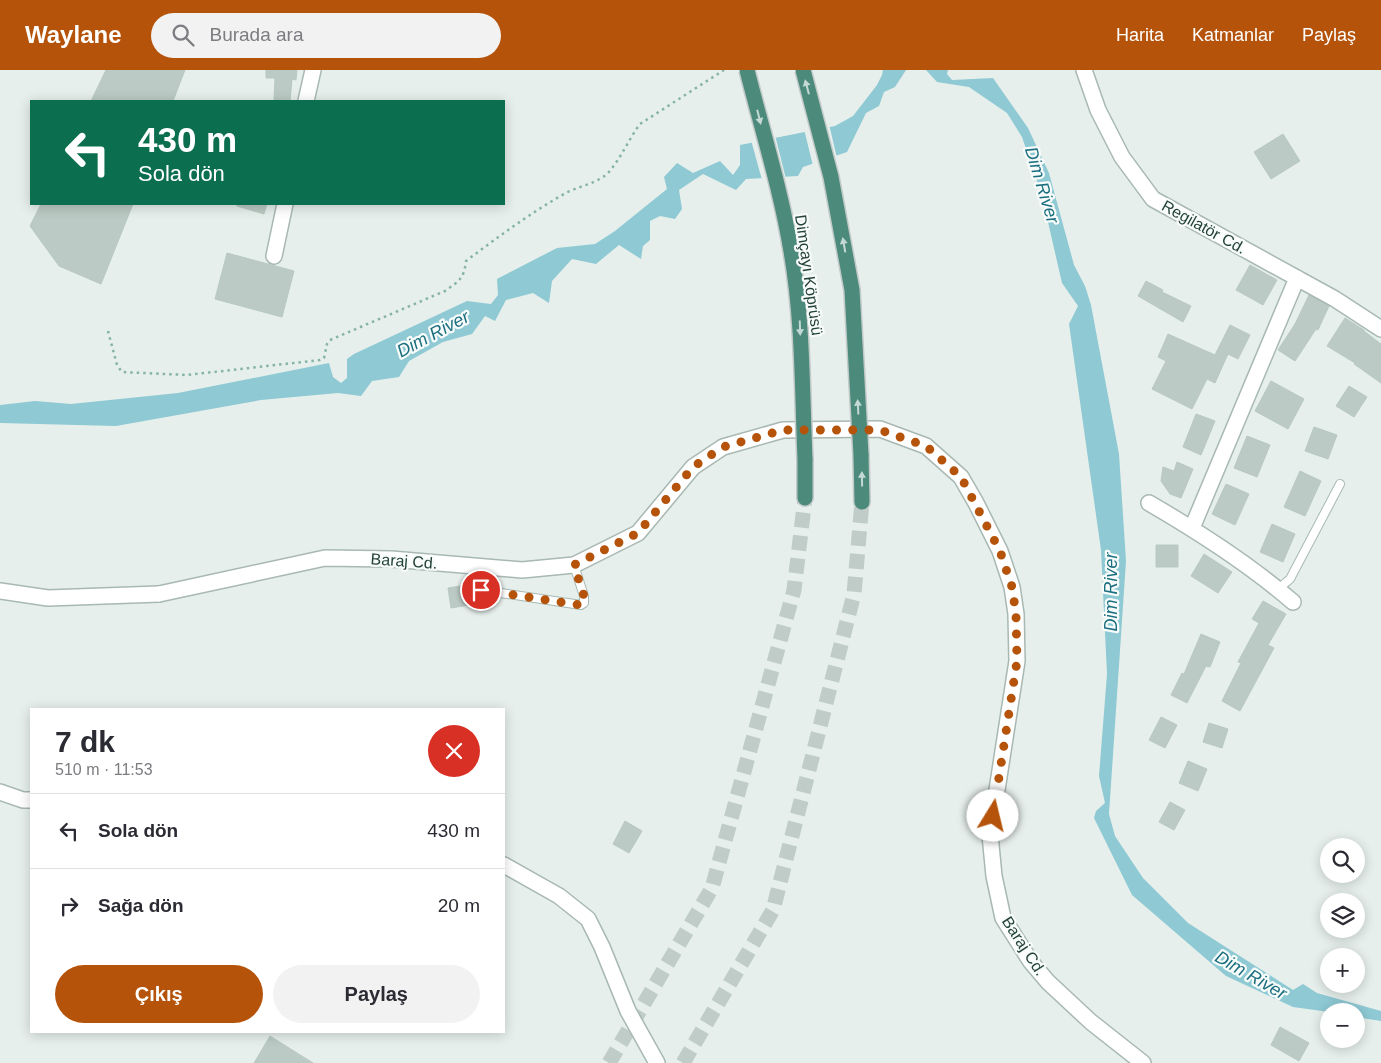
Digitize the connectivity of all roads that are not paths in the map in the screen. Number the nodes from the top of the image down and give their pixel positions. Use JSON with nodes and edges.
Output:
{"nodes":[{"id":1,"x":313,"y":70,"type":"edge"},
{"id":2,"x":747,"y":70,"type":"edge"},
{"id":3,"x":802,"y":70,"type":"edge"},
{"id":4,"x":1084,"y":70,"type":"edge"},
{"id":5,"x":306,"y":100,"type":"edge"},
{"id":6,"x":285,"y":205,"type":"edge"},
{"id":7,"x":274,"y":256,"type":"dead end"},
{"id":8,"x":1297,"y":278,"type":"junction"},
{"id":9,"x":1381,"y":329,"type":"edge"},
{"id":10,"x":1340,"y":484,"type":"dead end"},
{"id":11,"x":805,"y":498,"type":"tunnel mouth"},
{"id":12,"x":862,"y":502,"type":"tunnel mouth"},
{"id":13,"x":1149,"y":503,"type":"dead end"},
{"id":14,"x":1192,"y":528,"type":"junction"},
{"id":15,"x":574,"y":565,"type":"junction"},
{"id":16,"x":1278,"y":589,"type":"junction"},
{"id":17,"x":481,"y":590,"type":"dead end"},
{"id":18,"x":0,"y":591,"type":"edge"},
{"id":19,"x":1293,"y":602,"type":"dead end"},
{"id":20,"x":0,"y":792,"type":"edge"},
{"id":21,"x":30,"y":800,"type":"edge"},
{"id":22,"x":505,"y":866,"type":"edge"},
{"id":23,"x":657,"y":1063,"type":"edge"},
{"id":24,"x":1143,"y":1063,"type":"edge"}],
"edges":[{"from":1,"to":5,"type":"street"},
{"from":2,"to":11,"type":"highway","name":"Dimçayı Köprüsü","one_way":true,"bridge":true},
{"from":12,"to":3,"type":"highway","one_way":true,"bridge":true},
{"from":4,"to":8,"type":"street","name":"Regilatör Cd."},
{"from":6,"to":7,"type":"street"},
{"from":8,"to":9,"type":"street","name":"Regilatör Cd."},
{"from":8,"to":14,"type":"street"},
{"from":10,"to":16,"type":"lane"},
{"from":13,"to":14,"type":"street"},
{"from":14,"to":16,"type":"street"},
{"from":15,"to":17,"type":"lane"},
{"from":15,"to":18,"type":"street","name":"Baraj Cd."},
{"from":15,"to":24,"type":"street","name":"Baraj Cd."},
{"from":16,"to":19,"type":"street"},
{"from":20,"to":21,"type":"street"},
{"from":22,"to":23,"type":"street"}]}
